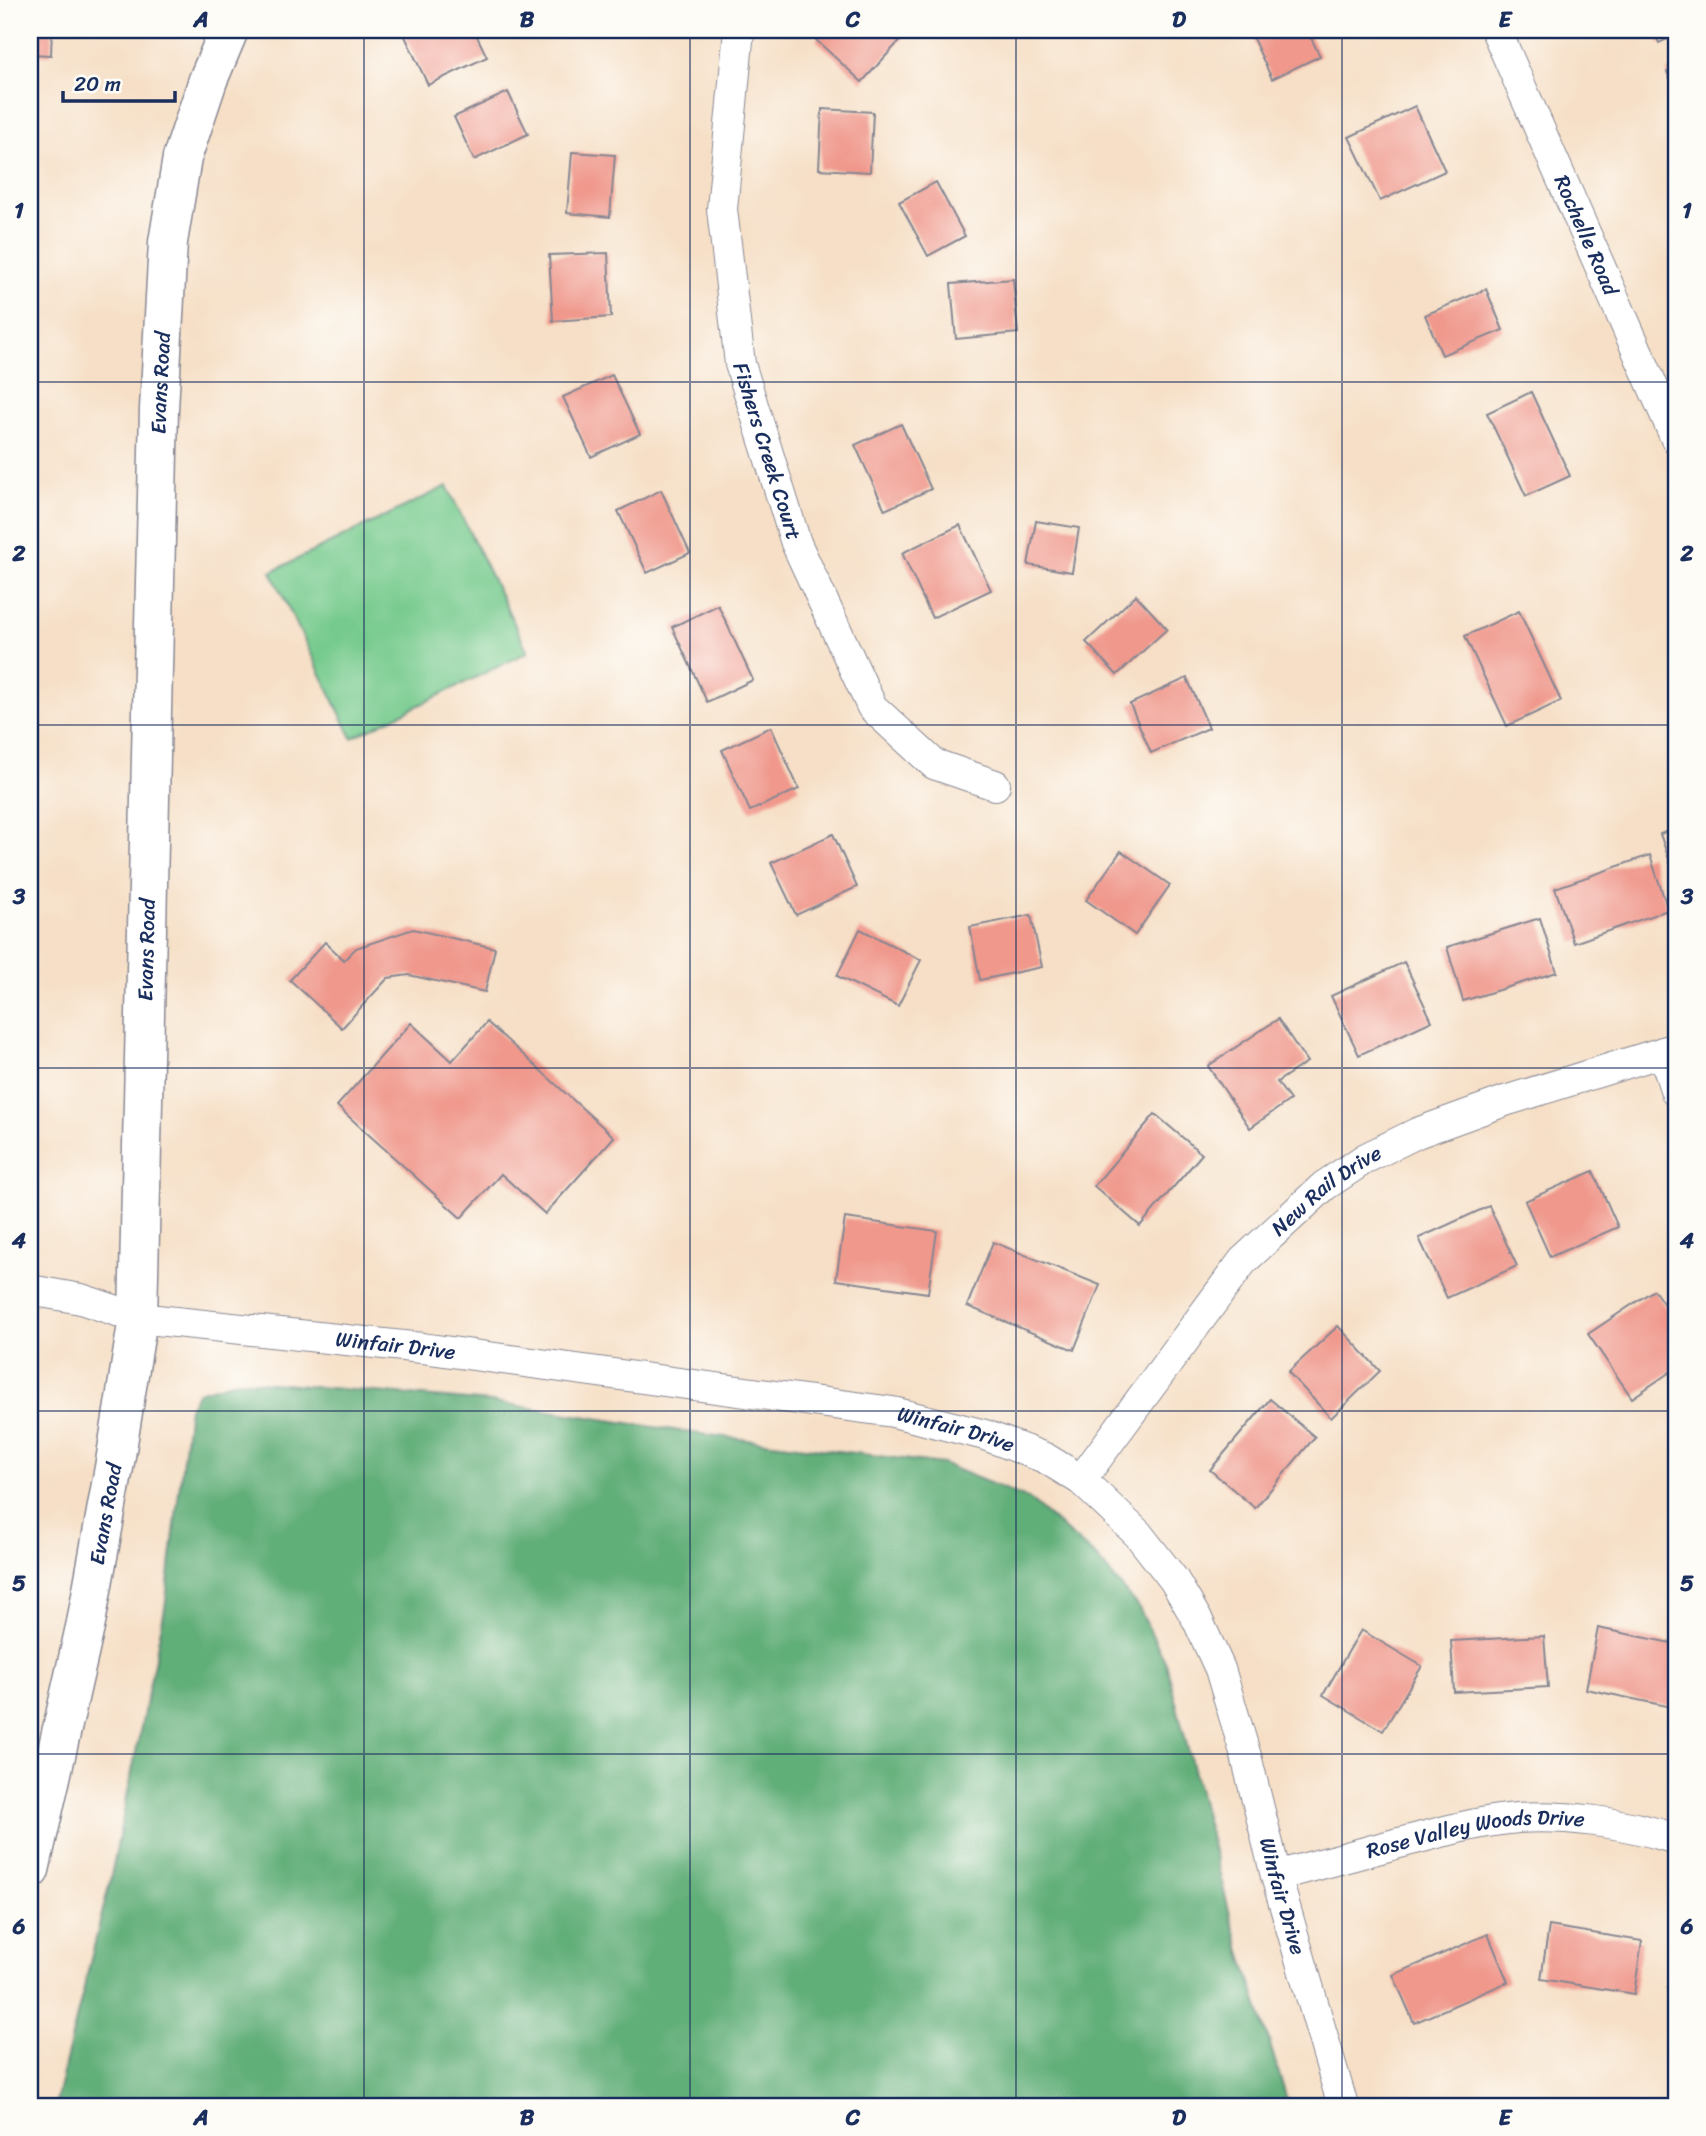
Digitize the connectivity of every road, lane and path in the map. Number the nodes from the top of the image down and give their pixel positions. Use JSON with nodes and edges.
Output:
{"nodes":[{"id":1,"x":229,"y":30,"type":"edge"},
{"id":2,"x":739,"y":30,"type":"edge"},
{"id":3,"x":1496,"y":30,"type":"edge"},
{"id":4,"x":1676,"y":439,"type":"edge"},
{"id":5,"x":995,"y":785,"type":"dead end"},
{"id":6,"x":1670,"y":1050,"type":"edge"},
{"id":7,"x":1676,"y":1092,"type":"edge"},
{"id":8,"x":30,"y":1290,"type":"edge"},
{"id":9,"x":138,"y":1318,"type":"junction"},
{"id":10,"x":1081,"y":1479,"type":"junction"},
{"id":11,"x":1676,"y":1839,"type":"edge"},
{"id":12,"x":30,"y":1870,"type":"edge"},
{"id":13,"x":1276,"y":1876,"type":"junction"},
{"id":14,"x":1343,"y":2106,"type":"edge"}],
"edges":[{"from":1,"to":9,"type":"main road","name":"Evans Road"},
{"from":2,"to":5,"type":"street","name":"Fishers Creek Court"},
{"from":3,"to":4,"type":"street","name":"Rochelle Road"},
{"from":6,"to":7,"type":"street"},
{"from":6,"to":10,"type":"street","name":"New Rail Drive"},
{"from":8,"to":9,"type":"street","name":"Winfair Drive"},
{"from":9,"to":10,"type":"street","name":"Winfair Drive"},
{"from":9,"to":12,"type":"main road","name":"Evans Road"},
{"from":10,"to":13,"type":"street","name":"Winfair Drive"},
{"from":11,"to":13,"type":"street","name":"Rose Valley Woods Drive"},
{"from":13,"to":14,"type":"street","name":"Winfair Drive"}]}
